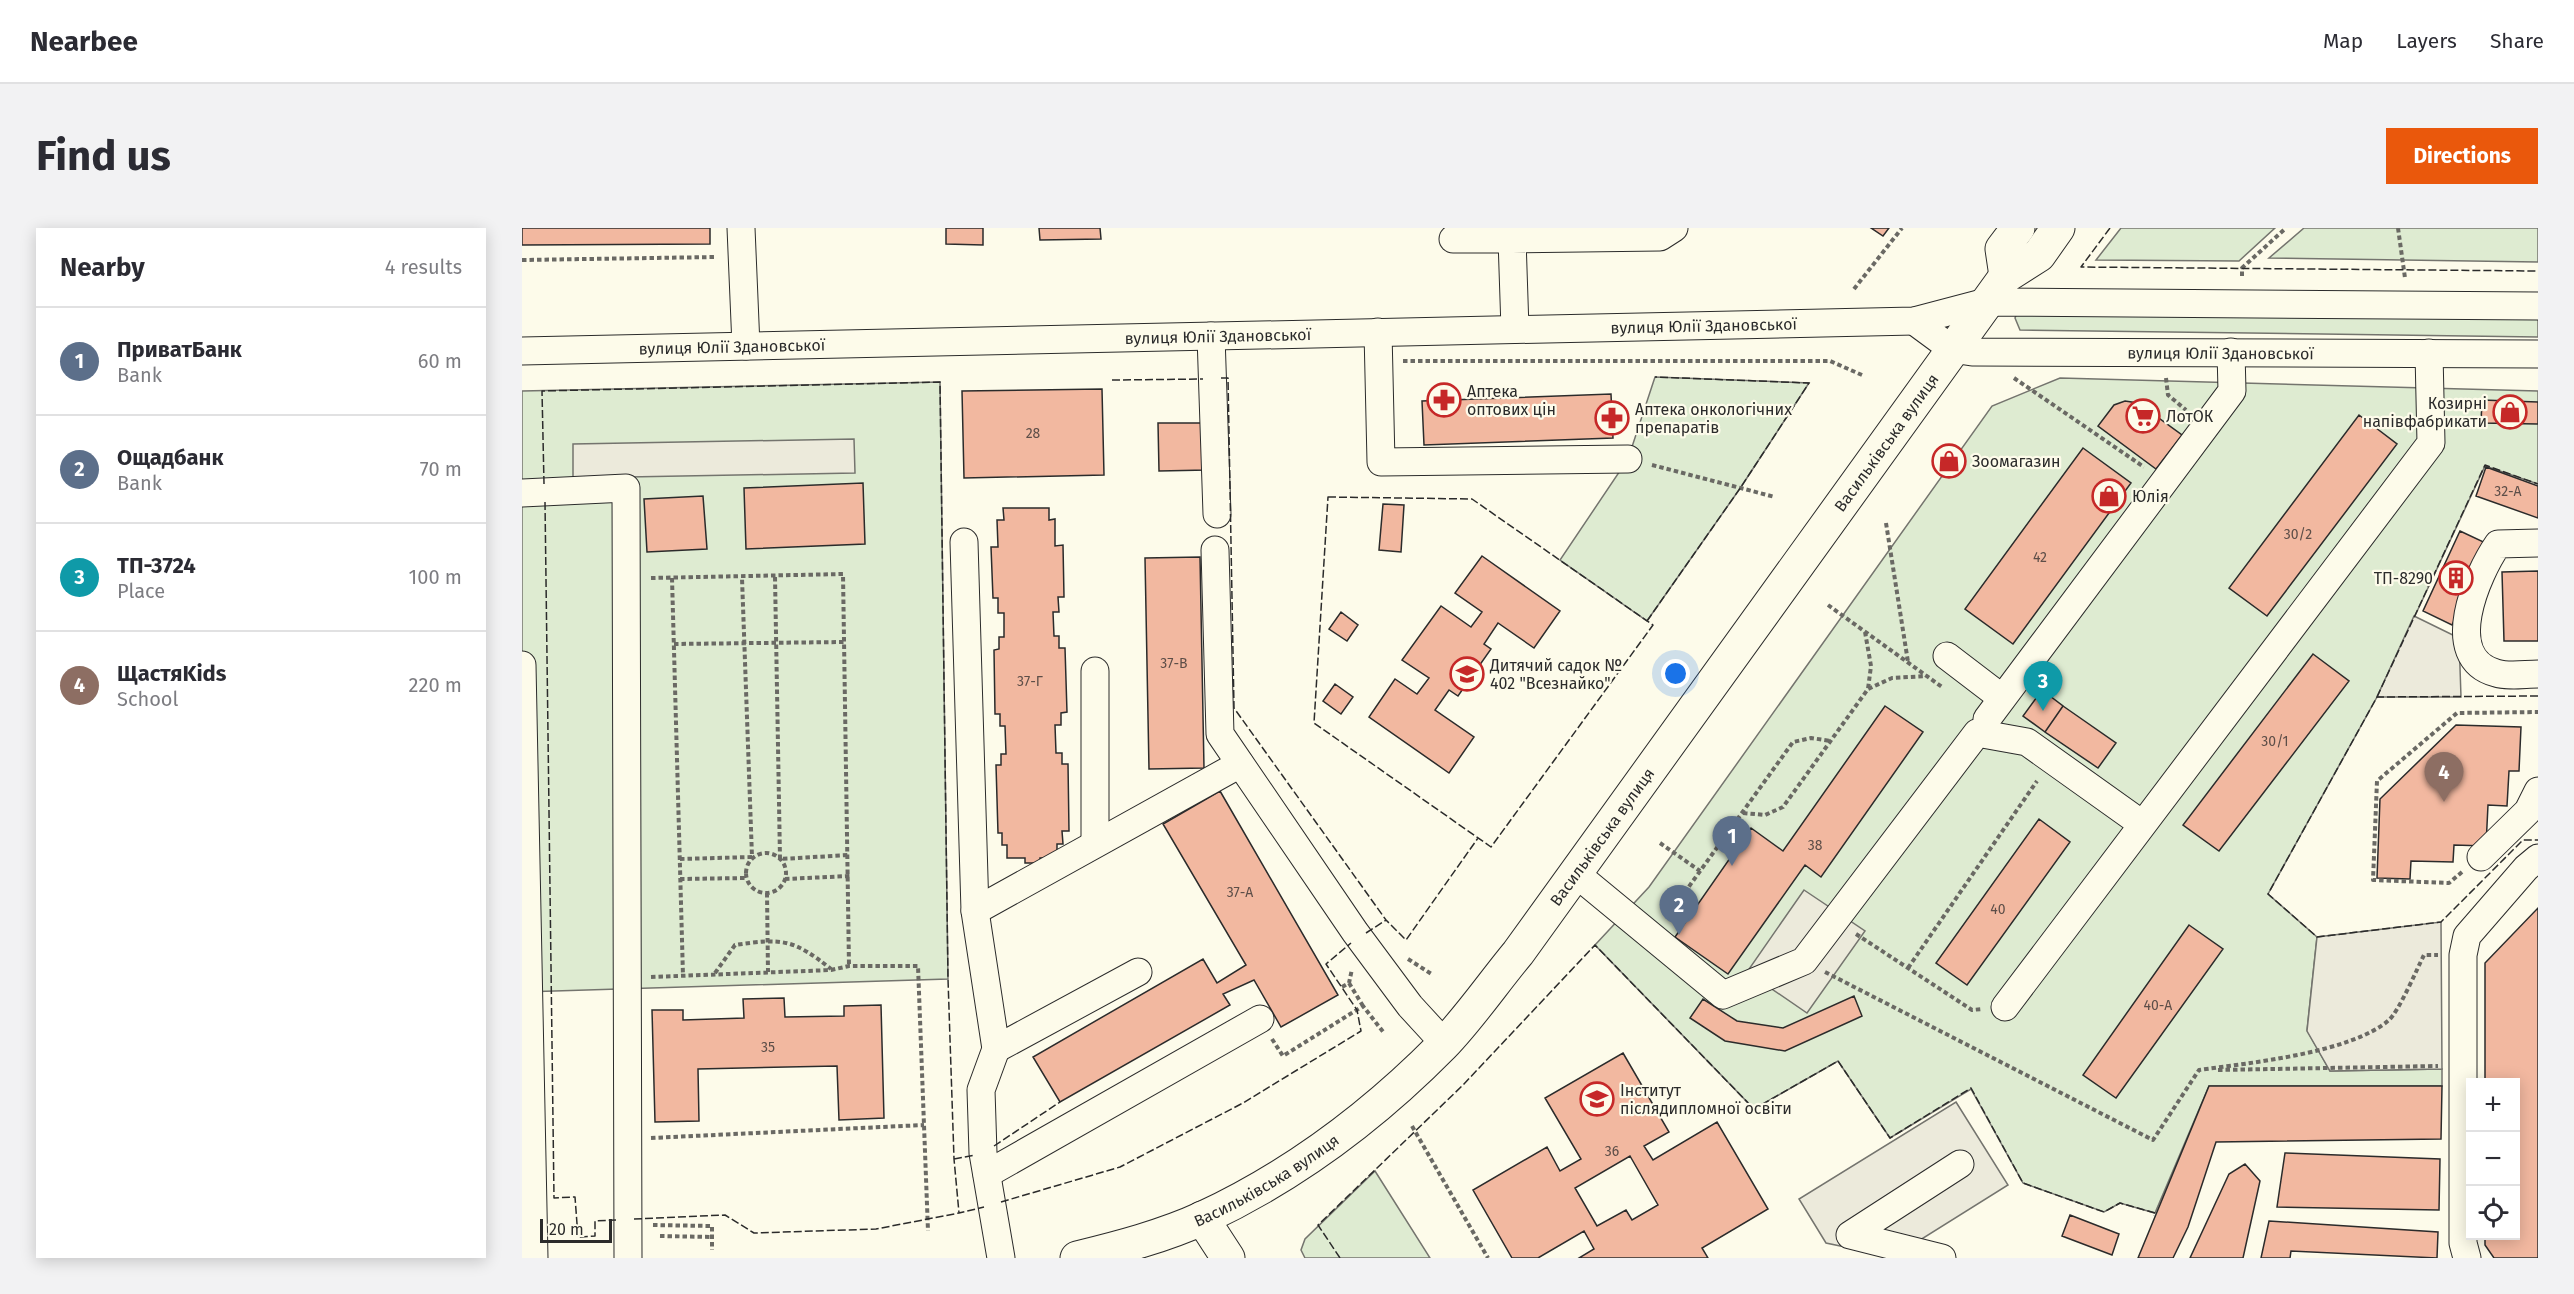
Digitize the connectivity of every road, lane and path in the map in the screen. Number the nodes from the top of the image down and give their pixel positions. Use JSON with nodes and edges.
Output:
{"nodes":[{"id":1,"x":741,"y":228,"type":"edge"},
{"id":2,"x":1674,"y":228,"type":"edge"},
{"id":3,"x":1902,"y":228,"type":"edge"},
{"id":4,"x":2018,"y":228,"type":"edge"},
{"id":5,"x":2058,"y":228,"type":"edge"},
{"id":6,"x":2286,"y":228,"type":"edge"},
{"id":7,"x":2398,"y":228,"type":"edge"},
{"id":8,"x":1573,"y":233,"type":"edge"},
{"id":9,"x":1453,"y":239,"type":"dead end"},
{"id":10,"x":1512,"y":239,"type":"junction"},
{"id":11,"x":742,"y":256,"type":"junction"},
{"id":12,"x":522,"y":261,"type":"edge"},
{"id":13,"x":2006,"y":276,"type":"junction"},
{"id":14,"x":2242,"y":276,"type":"dead end"},
{"id":15,"x":2405,"y":278,"type":"dead end"},
{"id":16,"x":1854,"y":289,"type":"dead end"},
{"id":17,"x":1986,"y":302,"type":"junction"},
{"id":18,"x":2538,"y":306,"type":"edge"},
{"id":19,"x":1914,"y":321,"type":"junction"},
{"id":20,"x":1515,"y":330,"type":"junction"},
{"id":21,"x":1378,"y":332,"type":"junction"},
{"id":22,"x":1211,"y":336,"type":"junction"},
{"id":23,"x":746,"y":346,"type":"junction"},
{"id":24,"x":1952,"y":349,"type":"junction"},
{"id":25,"x":522,"y":351,"type":"edge"},
{"id":26,"x":2231,"y":352,"type":"junction"},
{"id":27,"x":2428,"y":353,"type":"junction"},
{"id":28,"x":2538,"y":354,"type":"edge"},
{"id":29,"x":1378,"y":361,"type":"junction"},
{"id":30,"x":2164,"y":369,"type":"dead end"},
{"id":31,"x":2007,"y":373,"type":"dead end"},
{"id":32,"x":1862,"y":375,"type":"dead end"},
{"id":33,"x":2205,"y":426,"type":"junction"},
{"id":34,"x":1628,"y":459,"type":"joint"},
{"id":35,"x":2164,"y":481,"type":"junction"},
{"id":36,"x":522,"y":493,"type":"edge"},
{"id":37,"x":1774,"y":497,"type":"dead end"},
{"id":38,"x":1216,"y":514,"type":"dead end"},
{"id":39,"x":1886,"y":523,"type":"dead end"},
{"id":40,"x":964,"y":542,"type":"dead end"},
{"id":41,"x":2538,"y":543,"type":"edge"},
{"id":42,"x":1215,"y":550,"type":"dead end"},
{"id":43,"x":775,"y":577,"type":"junction"},
{"id":44,"x":626,"y":578,"type":"junction"},
{"id":45,"x":672,"y":578,"type":"junction"},
{"id":46,"x":742,"y":578,"type":"junction"},
{"id":47,"x":1828,"y":605,"type":"dead end"},
{"id":48,"x":1865,"y":632,"type":"junction"},
{"id":49,"x":844,"y":642,"type":"junction"},
{"id":50,"x":745,"y":643,"type":"junction"},
{"id":51,"x":777,"y":643,"type":"junction"},
{"id":52,"x":674,"y":644,"type":"junction"},
{"id":53,"x":1947,"y":656,"type":"dead end"},
{"id":54,"x":1908,"y":663,"type":"junction"},
{"id":55,"x":522,"y":665,"type":"edge"},
{"id":56,"x":1095,"y":671,"type":"dead end"},
{"id":57,"x":2538,"y":674,"type":"edge"},
{"id":58,"x":1926,"y":676,"type":"junction"},
{"id":59,"x":1944,"y":688,"type":"dead end"},
{"id":60,"x":1868,"y":690,"type":"junction"},
{"id":61,"x":2538,"y":712,"type":"edge"},
{"id":62,"x":1831,"y":741,"type":"junction"},
{"id":63,"x":2052,"y":760,"type":"junction"},
{"id":64,"x":1240,"y":764,"type":"junction"},
{"id":65,"x":2538,"y":791,"type":"edge"},
{"id":66,"x":1742,"y":813,"type":"junction"},
{"id":67,"x":2142,"y":824,"type":"junction"},
{"id":68,"x":1095,"y":843,"type":"junction"},
{"id":69,"x":1660,"y":843,"type":"dead end"},
{"id":70,"x":849,"y":855,"type":"junction"},
{"id":71,"x":752,"y":857,"type":"junction"},
{"id":72,"x":2481,"y":857,"type":"joint"},
{"id":73,"x":2538,"y":858,"type":"edge"},
{"id":74,"x":680,"y":859,"type":"junction"},
{"id":75,"x":780,"y":859,"type":"junction"},
{"id":76,"x":1700,"y":871,"type":"junction"},
{"id":77,"x":1575,"y":873,"type":"junction"},
{"id":78,"x":849,"y":876,"type":"junction"},
{"id":79,"x":746,"y":878,"type":"junction"},
{"id":80,"x":680,"y":879,"type":"junction"},
{"id":81,"x":785,"y":879,"type":"junction"},
{"id":82,"x":767,"y":893,"type":"junction"},
{"id":83,"x":975,"y":911,"type":"junction"},
{"id":84,"x":1835,"y":920,"type":"junction"},
{"id":85,"x":1652,"y":938,"type":"junction"},
{"id":86,"x":767,"y":940,"type":"junction"},
{"id":87,"x":2463,"y":955,"type":"junction"},
{"id":88,"x":1804,"y":962,"type":"junction"},
{"id":89,"x":849,"y":966,"type":"junction"},
{"id":90,"x":1908,"y":968,"type":"junction"},
{"id":91,"x":831,"y":970,"type":"junction"},
{"id":92,"x":768,"y":972,"type":"junction"},
{"id":93,"x":1138,"y":972,"type":"dead end"},
{"id":94,"x":715,"y":974,"type":"junction"},
{"id":95,"x":683,"y":976,"type":"junction"},
{"id":96,"x":626,"y":977,"type":"junction"},
{"id":97,"x":1349,"y":983,"type":"dead end"},
{"id":98,"x":1363,"y":1006,"type":"junction"},
{"id":99,"x":2006,"y":1007,"type":"joint"},
{"id":100,"x":1260,"y":1019,"type":"dead end"},
{"id":101,"x":1384,"y":1033,"type":"dead end"},
{"id":102,"x":1444,"y":1043,"type":"junction"},
{"id":103,"x":996,"y":1049,"type":"junction"},
{"id":104,"x":1283,"y":1056,"type":"dead end"},
{"id":105,"x":2463,"y":1065,"type":"junction"},
{"id":106,"x":2199,"y":1070,"type":"junction"},
{"id":107,"x":924,"y":1125,"type":"junction"},
{"id":108,"x":1412,"y":1126,"type":"dead end"},
{"id":109,"x":626,"y":1139,"type":"junction"},
{"id":110,"x":1960,"y":1164,"type":"dead end"},
{"id":111,"x":987,"y":1174,"type":"junction"},
{"id":112,"x":1202,"y":1218,"type":"junction"},
{"id":113,"x":643,"y":1225,"type":"dead end"},
{"id":114,"x":928,"y":1231,"type":"dead end"},
{"id":115,"x":660,"y":1236,"type":"dead end"},
{"id":116,"x":712,"y":1237,"type":"junction"},
{"id":117,"x":712,"y":1250,"type":"dead end"},
{"id":118,"x":534,"y":1258,"type":"edge"},
{"id":119,"x":628,"y":1258,"type":"edge"},
{"id":120,"x":1001,"y":1258,"type":"edge"},
{"id":121,"x":1077,"y":1258,"type":"edge"},
{"id":122,"x":1228,"y":1258,"type":"edge"},
{"id":123,"x":1488,"y":1258,"type":"edge"},
{"id":124,"x":1942,"y":1258,"type":"edge"},
{"id":125,"x":2468,"y":1258,"type":"edge"}],
"edges":[{"from":1,"to":11,"type":"street"},
{"from":2,"to":8,"type":"street"},
{"from":3,"to":16,"type":"path"},
{"from":4,"to":13,"type":"main road"},
{"from":5,"to":13,"type":"main road","name":"Васильківська вулиця"},
{"from":6,"to":14,"type":"path"},
{"from":7,"to":15,"type":"path"},
{"from":8,"to":10,"type":"street"},
{"from":9,"to":10,"type":"street"},
{"from":10,"to":20,"type":"street"},
{"from":11,"to":12,"type":"path"},
{"from":11,"to":23,"type":"street"},
{"from":13,"to":17,"type":"main road","name":"Васильківська вулиця"},
{"from":17,"to":18,"type":"street","name":"вулиця Юлії Здановської"},
{"from":17,"to":19,"type":"street","name":"вулиця Юлії Здановської"},
{"from":17,"to":24,"type":"main road","name":"Васильківська вулиця"},
{"from":19,"to":20,"type":"street","name":"вулиця Юлії Здановської"},
{"from":19,"to":24,"type":"street"},
{"from":20,"to":21,"type":"street","name":"вулиця Юлії Здановської"},
{"from":21,"to":22,"type":"street","name":"вулиця Юлії Здановської"},
{"from":21,"to":29,"type":"street"},
{"from":22,"to":23,"type":"street","name":"вулиця Юлії Здановської"},
{"from":22,"to":38,"type":"street"},
{"from":23,"to":25,"type":"street","name":"вулиця Юлії Здановської"},
{"from":24,"to":26,"type":"street","name":"вулиця Юлії Здановської"},
{"from":24,"to":77,"type":"main road","name":"Васильківська вулиця"},
{"from":26,"to":27,"type":"street","name":"вулиця Юлії Здановської"},
{"from":26,"to":33,"type":"street"},
{"from":27,"to":28,"type":"street","name":"вулиця Юлії Здановської"},
{"from":27,"to":67,"type":"street"},
{"from":29,"to":32,"type":"path"},
{"from":29,"to":34,"type":"street"},
{"from":30,"to":33,"type":"path"},
{"from":31,"to":35,"type":"path"},
{"from":33,"to":35,"type":"street"},
{"from":34,"to":37,"type":"path"},
{"from":35,"to":53,"type":"street"},
{"from":36,"to":44,"type":"street"},
{"from":39,"to":54,"type":"path"},
{"from":40,"to":83,"type":"street"},
{"from":41,"to":57,"type":"street"},
{"from":42,"to":64,"type":"street"},
{"from":43,"to":46,"type":"path"},
{"from":43,"to":49,"type":"path"},
{"from":43,"to":51,"type":"path"},
{"from":44,"to":45,"type":"path"},
{"from":44,"to":96,"type":"street"},
{"from":45,"to":46,"type":"path"},
{"from":45,"to":52,"type":"path"},
{"from":46,"to":50,"type":"path"},
{"from":47,"to":48,"type":"path"},
{"from":48,"to":54,"type":"path"},
{"from":48,"to":60,"type":"path"},
{"from":49,"to":51,"type":"path"},
{"from":49,"to":70,"type":"path"},
{"from":50,"to":51,"type":"path"},
{"from":50,"to":52,"type":"path"},
{"from":50,"to":71,"type":"path"},
{"from":51,"to":75,"type":"path"},
{"from":52,"to":74,"type":"path"},
{"from":54,"to":58,"type":"path"},
{"from":55,"to":118,"type":"street"},
{"from":56,"to":68,"type":"street"},
{"from":58,"to":59,"type":"path"},
{"from":58,"to":60,"type":"path"},
{"from":60,"to":62,"type":"path"},
{"from":61,"to":72,"type":"path"},
{"from":62,"to":66,"type":"path"},
{"from":62,"to":66,"type":"path"},
{"from":63,"to":67,"type":"street"},
{"from":63,"to":84,"type":"street"},
{"from":63,"to":90,"type":"path"},
{"from":64,"to":68,"type":"street"},
{"from":64,"to":102,"type":"street"},
{"from":65,"to":72,"type":"street"},
{"from":66,"to":76,"type":"path"},
{"from":67,"to":99,"type":"street"},
{"from":68,"to":83,"type":"street"},
{"from":69,"to":76,"type":"path"},
{"from":70,"to":75,"type":"path"},
{"from":70,"to":78,"type":"path"},
{"from":71,"to":74,"type":"path"},
{"from":71,"to":75,"type":"path"},
{"from":71,"to":79,"type":"path"},
{"from":73,"to":87,"type":"street"},
{"from":74,"to":80,"type":"path"},
{"from":75,"to":81,"type":"path"},
{"from":76,"to":85,"type":"path"},
{"from":77,"to":85,"type":"street"},
{"from":77,"to":102,"type":"main road","name":"Васильківська вулиця"},
{"from":78,"to":81,"type":"path"},
{"from":78,"to":89,"type":"path"},
{"from":79,"to":80,"type":"path"},
{"from":79,"to":82,"type":"path"},
{"from":80,"to":95,"type":"path"},
{"from":81,"to":82,"type":"path"},
{"from":82,"to":86,"type":"path"},
{"from":83,"to":103,"type":"street"},
{"from":84,"to":88,"type":"street"},
{"from":84,"to":90,"type":"path"},
{"from":85,"to":88,"type":"street"},
{"from":86,"to":91,"type":"path"},
{"from":86,"to":92,"type":"path"},
{"from":86,"to":94,"type":"path"},
{"from":87,"to":105,"type":"street"},
{"from":87,"to":106,"type":"path"},
{"from":88,"to":106,"type":"path"},
{"from":89,"to":91,"type":"path"},
{"from":89,"to":107,"type":"path"},
{"from":90,"to":99,"type":"path"},
{"from":91,"to":92,"type":"path"},
{"from":92,"to":94,"type":"path"},
{"from":93,"to":103,"type":"street"},
{"from":94,"to":95,"type":"path"},
{"from":95,"to":96,"type":"path"},
{"from":96,"to":109,"type":"street"},
{"from":97,"to":98,"type":"path"},
{"from":98,"to":101,"type":"path"},
{"from":98,"to":104,"type":"path"},
{"from":100,"to":111,"type":"street"},
{"from":102,"to":112,"type":"main road","name":"Васильківська вулиця"},
{"from":103,"to":111,"type":"street"},
{"from":105,"to":106,"type":"path"},
{"from":105,"to":125,"type":"street"},
{"from":107,"to":109,"type":"path"},
{"from":107,"to":114,"type":"path"},
{"from":108,"to":123,"type":"path"},
{"from":109,"to":119,"type":"street"},
{"from":110,"to":124,"type":"street"},
{"from":111,"to":120,"type":"street"},
{"from":112,"to":121,"type":"main road","name":"Васильківська вулиця"},
{"from":112,"to":122,"type":"main road"},
{"from":113,"to":116,"type":"path"},
{"from":115,"to":116,"type":"path"},
{"from":116,"to":117,"type":"path"}]}
